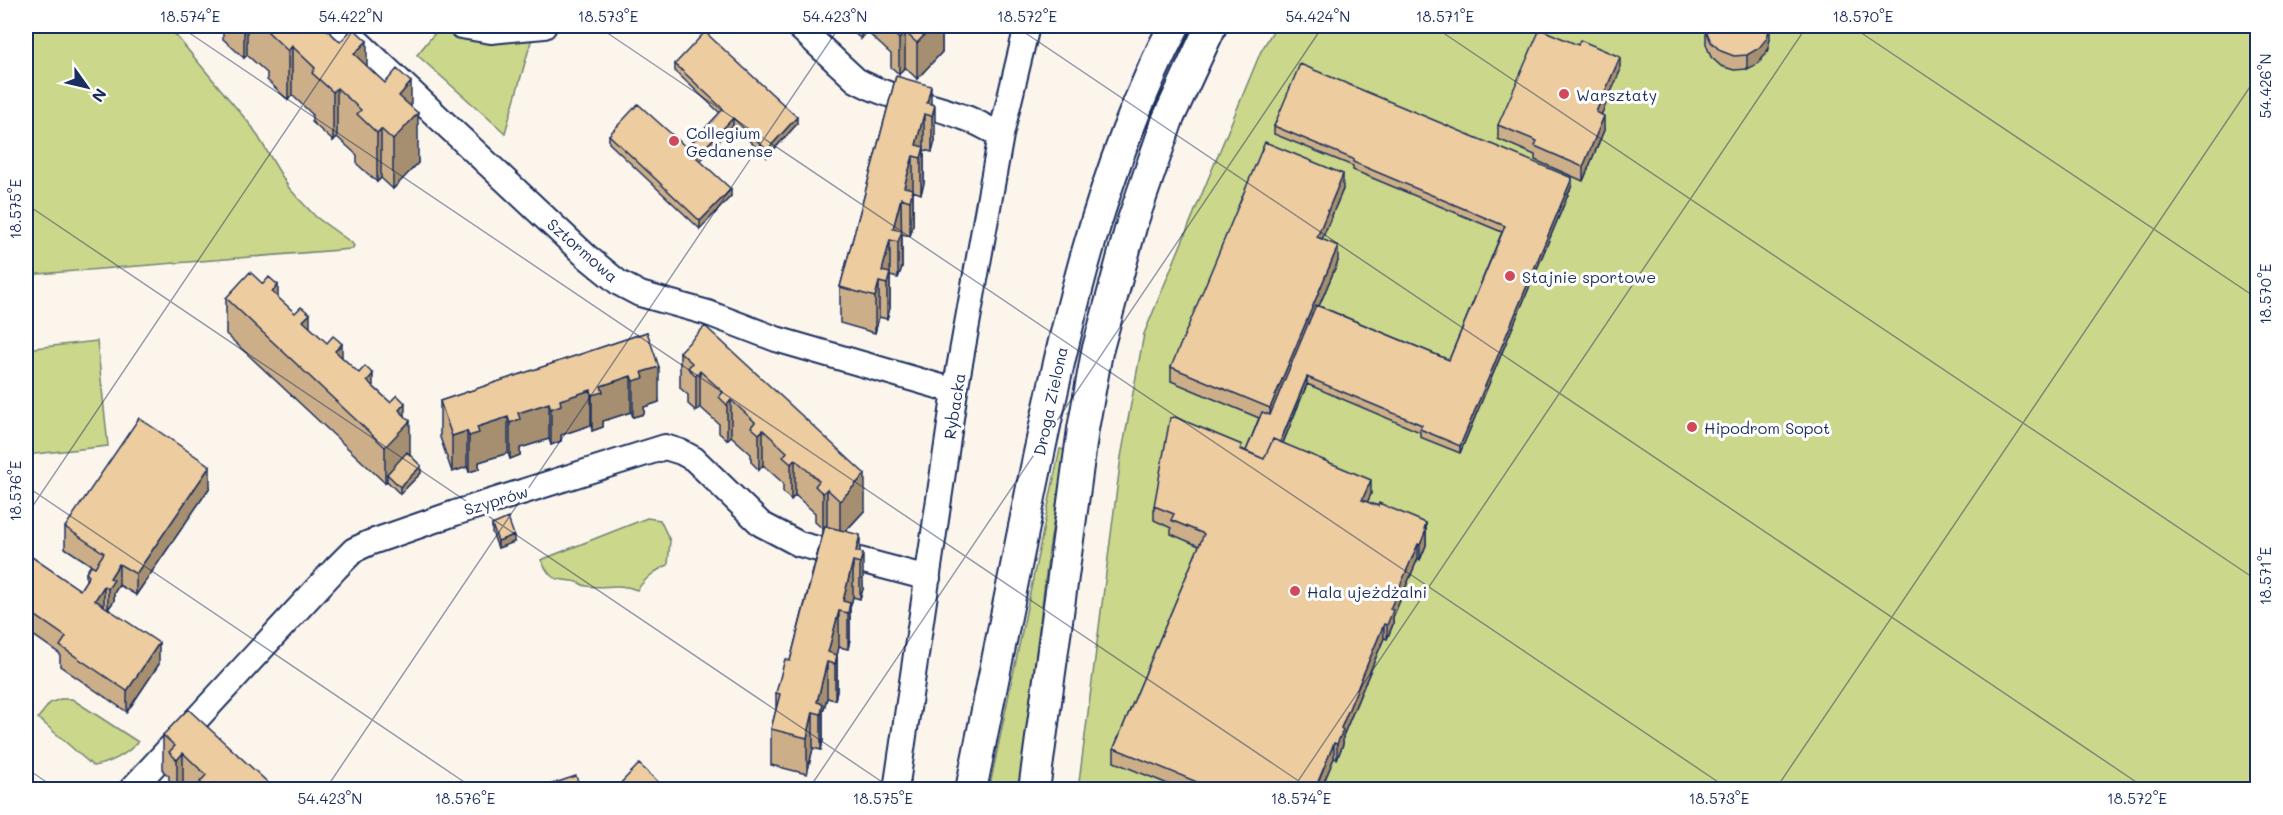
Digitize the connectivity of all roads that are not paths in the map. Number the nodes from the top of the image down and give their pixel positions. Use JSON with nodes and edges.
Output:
{"nodes":[{"id":1,"x":341,"y":26,"type":"edge"},
{"id":2,"x":461,"y":26,"type":"edge"},
{"id":3,"x":544,"y":26,"type":"edge"},
{"id":4,"x":798,"y":26,"type":"edge"},
{"id":5,"x":1027,"y":26,"type":"edge"},
{"id":6,"x":1174,"y":26,"type":"edge"},
{"id":7,"x":1210,"y":26,"type":"edge"},
{"id":8,"x":1001,"y":135,"type":"junction"},
{"id":9,"x":955,"y":391,"type":"junction"},
{"id":10,"x":928,"y":578,"type":"junction"},
{"id":11,"x":131,"y":789,"type":"edge"},
{"id":12,"x":896,"y":789,"type":"edge"},
{"id":13,"x":971,"y":789,"type":"edge"},
{"id":14,"x":1034,"y":789,"type":"edge"}],
"edges":[{"from":1,"to":9,"type":"street","name":"Sztormowa"},
{"from":2,"to":3,"type":"street"},
{"from":4,"to":8,"type":"street"},
{"from":5,"to":8,"type":"street","name":"Rybacka"},
{"from":6,"to":13,"type":"street","name":"Droga Zielona"},
{"from":7,"to":14,"type":"street"},
{"from":8,"to":9,"type":"street","name":"Rybacka"},
{"from":9,"to":10,"type":"street","name":"Rybacka"},
{"from":10,"to":11,"type":"street","name":"Szyprów"},
{"from":10,"to":12,"type":"street","name":"Rybacka"}]}
